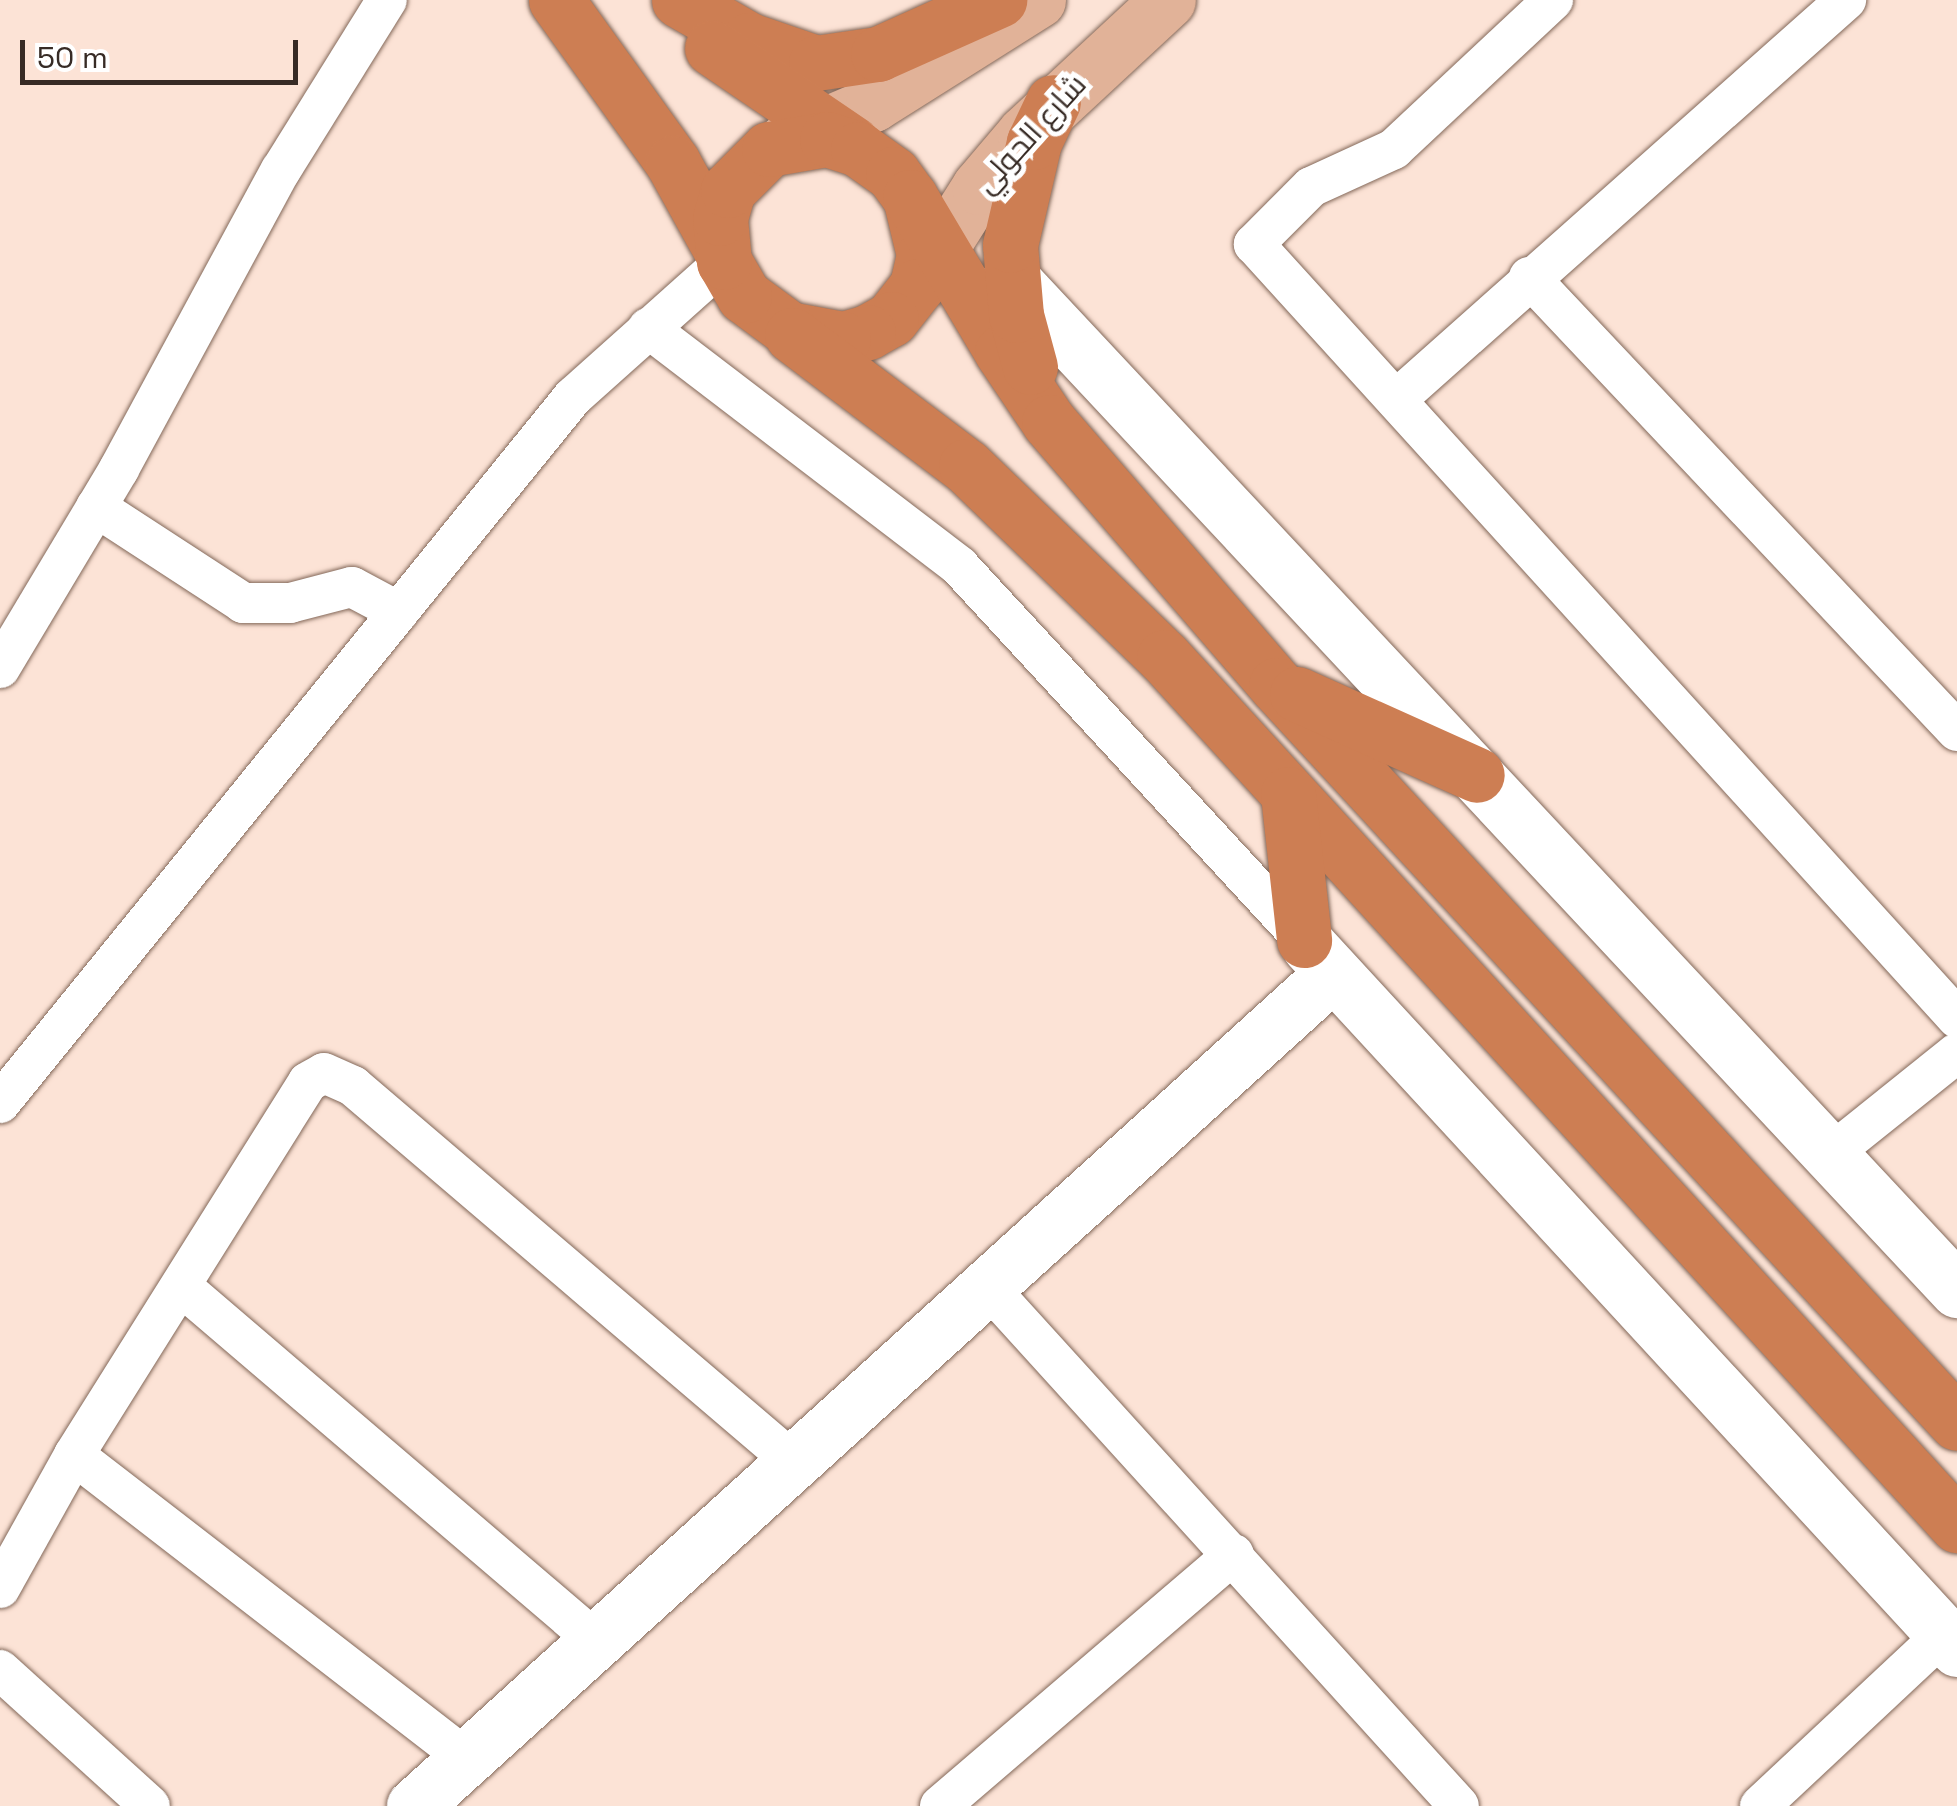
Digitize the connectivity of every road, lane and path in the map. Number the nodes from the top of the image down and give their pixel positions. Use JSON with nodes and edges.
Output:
{"nodes":[{"id":1,"x":388,"y":0,"type":"edge"},
{"id":2,"x":556,"y":0,"type":"edge"},
{"id":3,"x":658,"y":0,"type":"edge"},
{"id":4,"x":679,"y":0,"type":"edge"},
{"id":5,"x":999,"y":0,"type":"edge"},
{"id":6,"x":1038,"y":0,"type":"edge"},
{"id":7,"x":1168,"y":0,"type":"edge"},
{"id":8,"x":1553,"y":0,"type":"edge"},
{"id":9,"x":1846,"y":0,"type":"edge"},
{"id":10,"x":1053,"y":102,"type":"junction"},
{"id":11,"x":824,"y":125,"type":"junction"},
{"id":12,"x":769,"y":149,"type":"junction"},
{"id":13,"x":871,"y":156,"type":"junction"},
{"id":14,"x":722,"y":255,"type":"junction"},
{"id":15,"x":929,"y":268,"type":"junction"},
{"id":16,"x":1010,"y":277,"type":"junction"},
{"id":17,"x":1529,"y":277,"type":"junction"},
{"id":18,"x":765,"y":316,"type":"junction"},
{"id":19,"x":648,"y":328,"type":"junction"},
{"id":20,"x":1397,"y":399,"type":"junction"},
{"id":21,"x":1049,"y":422,"type":"junction"},
{"id":22,"x":96,"y":507,"type":"junction"},
{"id":23,"x":400,"y":612,"type":"junction"},
{"id":24,"x":0,"y":668,"type":"edge"},
{"id":25,"x":1276,"y":685,"type":"junction"},
{"id":26,"x":1957,"y":730,"type":"edge"},
{"id":27,"x":1476,"y":774,"type":"junction"},
{"id":28,"x":1288,"y":794,"type":"junction"},
{"id":29,"x":1319,"y":956,"type":"junction"},
{"id":30,"x":1957,"y":1018,"type":"edge"},
{"id":31,"x":1957,"y":1052,"type":"edge"},
{"id":32,"x":0,"y":1102,"type":"edge"},
{"id":33,"x":1832,"y":1154,"type":"junction"},
{"id":34,"x":987,"y":1286,"type":"junction"},
{"id":35,"x":182,"y":1287,"type":"junction"},
{"id":36,"x":1957,"y":1290,"type":"edge"},
{"id":37,"x":1957,"y":1423,"type":"edge"},
{"id":38,"x":74,"y":1455,"type":"junction"},
{"id":39,"x":790,"y":1460,"type":"junction"},
{"id":40,"x":1957,"y":1525,"type":"edge"},
{"id":41,"x":1234,"y":1554,"type":"junction"},
{"id":42,"x":0,"y":1588,"type":"edge"},
{"id":43,"x":594,"y":1640,"type":"junction"},
{"id":44,"x":1950,"y":1642,"type":"edge"},
{"id":45,"x":0,"y":1670,"type":"edge"},
{"id":46,"x":466,"y":1758,"type":"junction"},
{"id":47,"x":425,"y":1802,"type":"edge"},
{"id":48,"x":1454,"y":1804,"type":"edge"},
{"id":49,"x":150,"y":1806,"type":"edge"},
{"id":50,"x":940,"y":1806,"type":"edge"},
{"id":51,"x":1760,"y":1806,"type":"edge"}],
"edges":[{"from":1,"to":22,"type":"street"},
{"from":2,"to":14,"type":"highway"},
{"from":3,"to":11,"type":"highway"},
{"from":4,"to":5,"type":"highway"},
{"from":6,"to":11,"type":"main road"},
{"from":7,"to":10,"type":"main road","name":"شارع الحولي"},
{"from":8,"to":20,"type":"street"},
{"from":9,"to":17,"type":"street"},
{"from":10,"to":15,"type":"main road","name":"شارع الحولي"},
{"from":10,"to":16,"type":"highway"},
{"from":11,"to":12,"type":"main road"},
{"from":11,"to":13,"type":"highway"},
{"from":12,"to":13,"type":"highway"},
{"from":12,"to":14,"type":"highway"},
{"from":13,"to":15,"type":"highway"},
{"from":14,"to":18,"type":"highway"},
{"from":14,"to":19,"type":"street"},
{"from":15,"to":18,"type":"highway"},
{"from":15,"to":21,"type":"highway"},
{"from":16,"to":21,"type":"highway"},
{"from":16,"to":27,"type":"main road"},
{"from":17,"to":20,"type":"street"},
{"from":17,"to":26,"type":"street"},
{"from":18,"to":28,"type":"highway"},
{"from":19,"to":23,"type":"street"},
{"from":19,"to":29,"type":"street"},
{"from":20,"to":30,"type":"street"},
{"from":21,"to":25,"type":"highway"},
{"from":22,"to":23,"type":"street"},
{"from":22,"to":24,"type":"street"},
{"from":23,"to":32,"type":"street"},
{"from":25,"to":27,"type":"highway"},
{"from":25,"to":37,"type":"highway"},
{"from":27,"to":33,"type":"main road"},
{"from":28,"to":29,"type":"highway"},
{"from":28,"to":40,"type":"highway"},
{"from":29,"to":34,"type":"main road"},
{"from":29,"to":44,"type":"main road"},
{"from":31,"to":33,"type":"street"},
{"from":33,"to":36,"type":"main road"},
{"from":34,"to":39,"type":"main road"},
{"from":34,"to":41,"type":"street"},
{"from":35,"to":38,"type":"street"},
{"from":35,"to":39,"type":"street"},
{"from":35,"to":43,"type":"street"},
{"from":38,"to":42,"type":"street"},
{"from":38,"to":46,"type":"street"},
{"from":39,"to":43,"type":"main road"},
{"from":41,"to":48,"type":"street"},
{"from":41,"to":50,"type":"street"},
{"from":43,"to":46,"type":"main road"},
{"from":44,"to":51,"type":"street"},
{"from":45,"to":49,"type":"street"},
{"from":46,"to":47,"type":"main road"}]}
